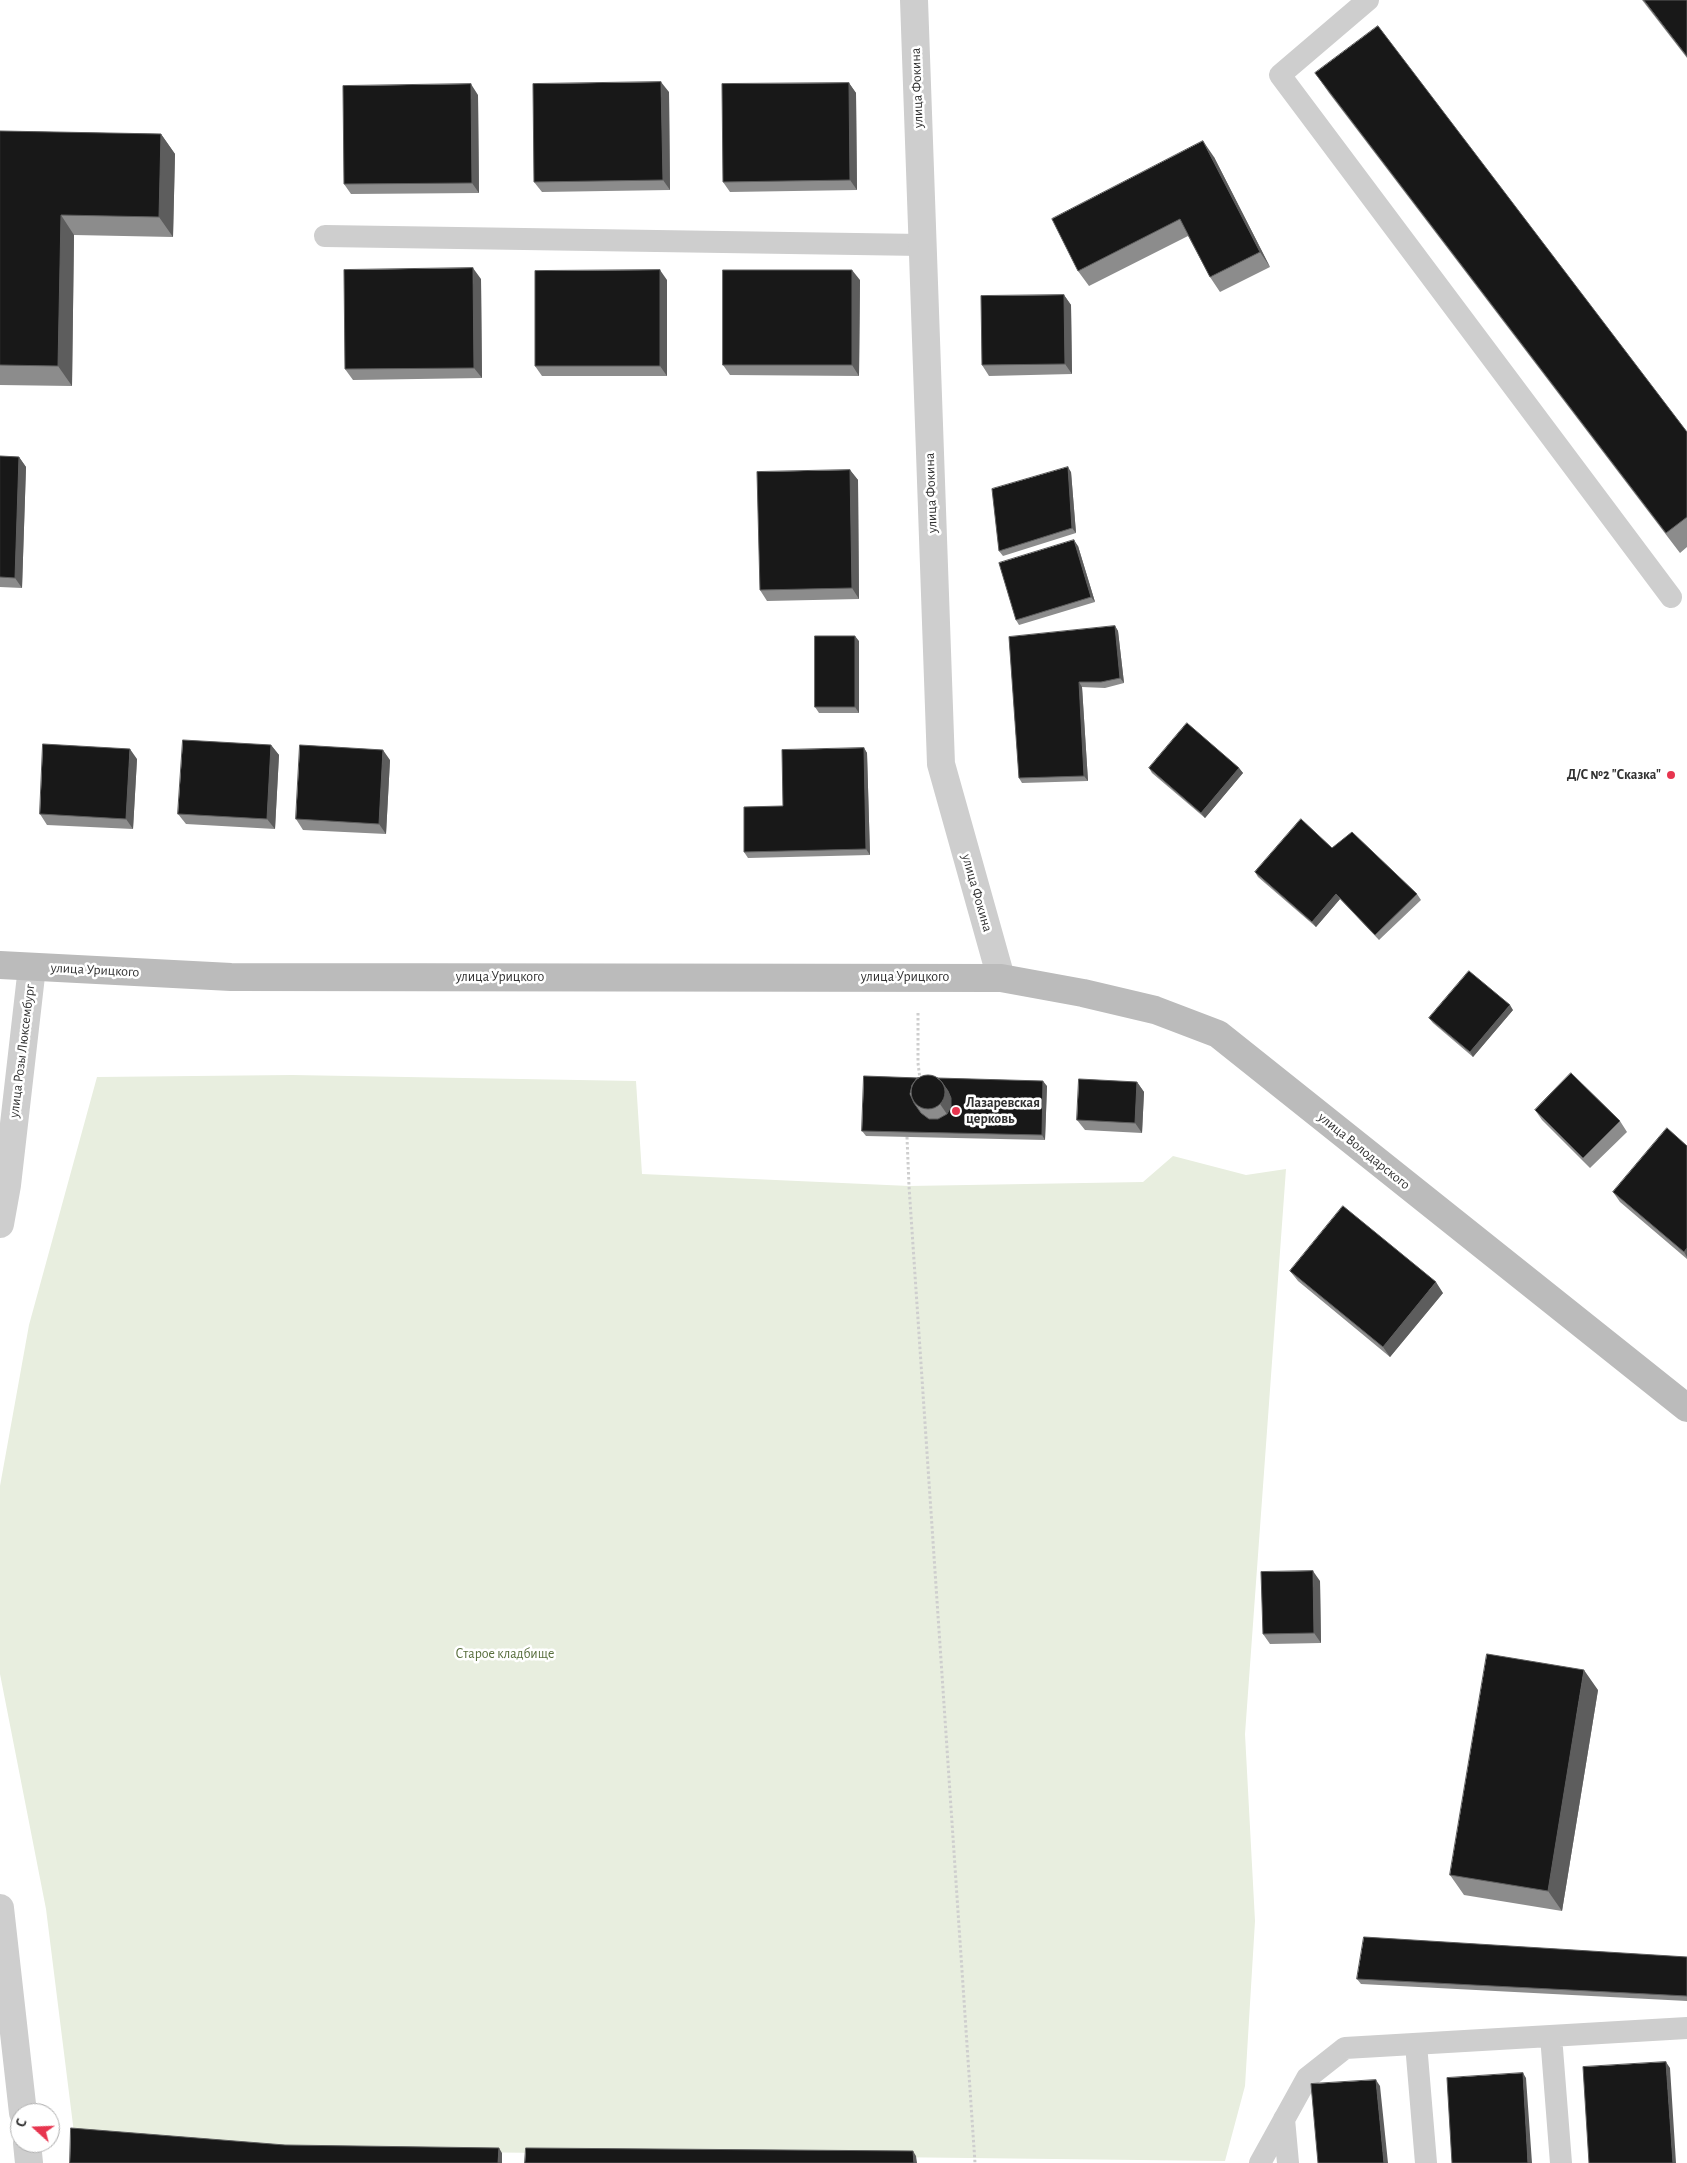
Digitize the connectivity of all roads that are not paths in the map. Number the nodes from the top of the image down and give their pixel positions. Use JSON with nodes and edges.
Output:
{"nodes":[{"id":1,"x":914,"y":0,"type":"edge"},
{"id":2,"x":1368,"y":0,"type":"edge"},
{"id":3,"x":325,"y":236,"type":"dead end"},
{"id":4,"x":922,"y":245,"type":"junction"},
{"id":5,"x":1671,"y":597,"type":"dead end"},
{"id":6,"x":0,"y":966,"type":"edge"},
{"id":7,"x":32,"y":967,"type":"junction"},
{"id":8,"x":1001,"y":978,"type":"junction"},
{"id":9,"x":0,"y":1224,"type":"edge"},
{"id":10,"x":1687,"y":1408,"type":"edge"},
{"id":11,"x":0,"y":1908,"type":"edge"},
{"id":12,"x":1687,"y":2028,"type":"edge"},
{"id":13,"x":1551,"y":2036,"type":"junction"},
{"id":14,"x":1416,"y":2044,"type":"junction"},
{"id":15,"x":22,"y":2103,"type":"edge"},
{"id":16,"x":1284,"y":2119,"type":"junction"},
{"id":17,"x":1260,"y":2163,"type":"edge"},
{"id":18,"x":1288,"y":2163,"type":"edge"},
{"id":19,"x":1426,"y":2163,"type":"edge"},
{"id":20,"x":1561,"y":2163,"type":"edge"}],
"edges":[{"from":1,"to":4,"type":"street","name":"улица Фокина"},
{"from":2,"to":5,"type":"lane"},
{"from":3,"to":4,"type":"lane"},
{"from":4,"to":8,"type":"street","name":"улица Фокина"},
{"from":6,"to":7,"type":"street","name":"улица Урицкого"},
{"from":7,"to":8,"type":"street","name":"улица Урицкого"},
{"from":7,"to":9,"type":"street","name":"улица Розы Люксембург"},
{"from":8,"to":10,"type":"street","name":"улица Володарского"},
{"from":11,"to":15,"type":"street"},
{"from":12,"to":13,"type":"lane"},
{"from":13,"to":14,"type":"lane"},
{"from":13,"to":20,"type":"lane"},
{"from":14,"to":16,"type":"lane"},
{"from":14,"to":19,"type":"lane"},
{"from":16,"to":17,"type":"lane"},
{"from":16,"to":18,"type":"lane"}]}
